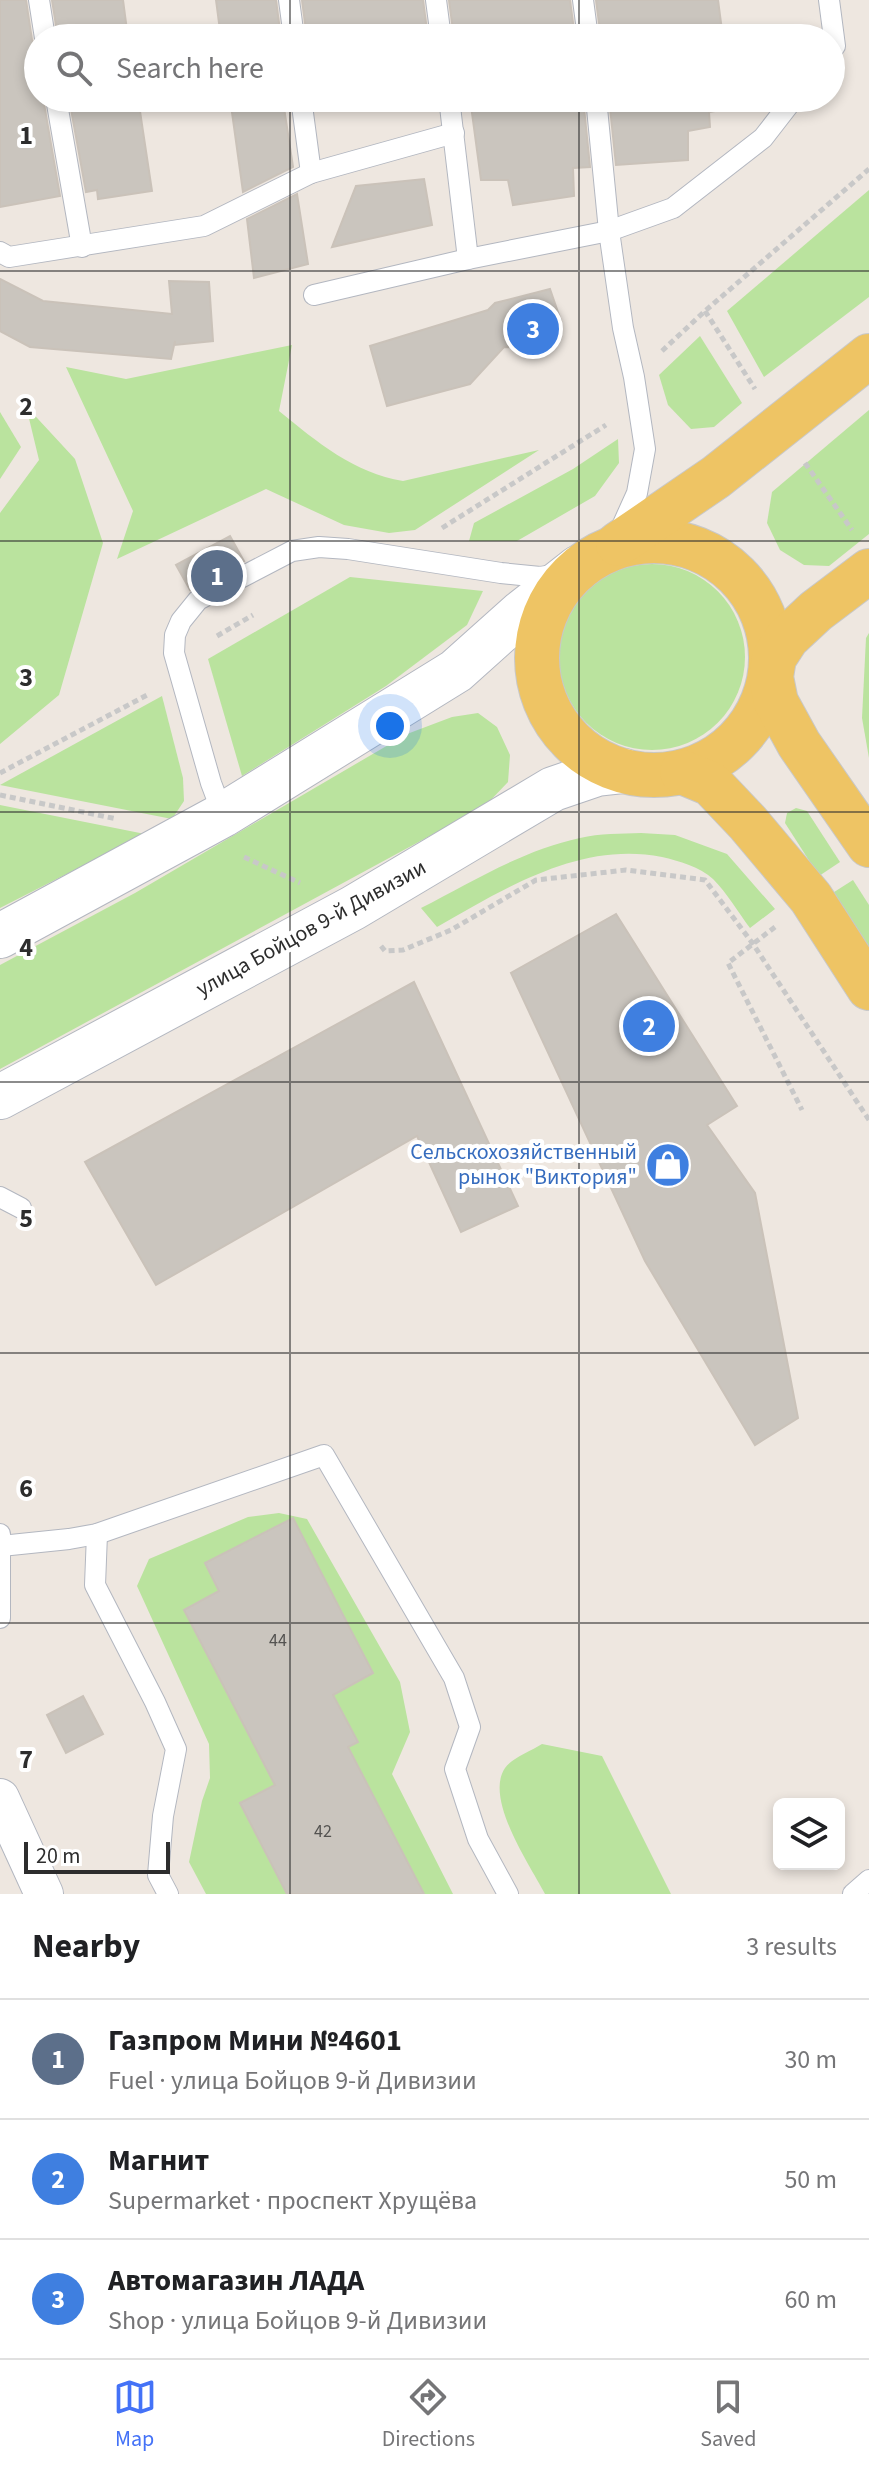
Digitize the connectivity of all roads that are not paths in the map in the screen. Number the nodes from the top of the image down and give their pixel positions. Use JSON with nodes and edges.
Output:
{"nodes":[{"id":1,"x":39,"y":0,"type":"edge"},
{"id":2,"x":289,"y":0,"type":"edge"},
{"id":3,"x":436,"y":0,"type":"edge"},
{"id":4,"x":583,"y":0,"type":"edge"},
{"id":5,"x":829,"y":0,"type":"edge"},
{"id":6,"x":43,"y":24,"type":"edge"},
{"id":7,"x":292,"y":24,"type":"edge"},
{"id":8,"x":439,"y":24,"type":"edge"},
{"id":9,"x":586,"y":24,"type":"edge"},
{"id":10,"x":832,"y":24,"type":"edge"},
{"id":11,"x":58,"y":112,"type":"edge"},
{"id":12,"x":303,"y":112,"type":"edge"},
{"id":13,"x":451,"y":112,"type":"edge"},
{"id":14,"x":597,"y":112,"type":"edge"},
{"id":15,"x":783,"y":112,"type":"edge"},
{"id":16,"x":454,"y":133,"type":"junction"},
{"id":17,"x":311,"y":173,"type":"junction"},
{"id":18,"x":609,"y":231,"type":"junction"},
{"id":19,"x":82,"y":247,"type":"junction"},
{"id":20,"x":0,"y":252,"type":"edge"},
{"id":21,"x":468,"y":259,"type":"junction"},
{"id":22,"x":314,"y":295,"type":"dead end"},
{"id":23,"x":869,"y":356,"type":"edge"},
{"id":24,"x":595,"y":558,"type":"junction"},
{"id":25,"x":869,"y":571,"type":"edge"},
{"id":26,"x":771,"y":677,"type":"junction"},
{"id":27,"x":624,"y":771,"type":"junction"},
{"id":28,"x":682,"y":772,"type":"junction"},
{"id":29,"x":223,"y":815,"type":"junction"},
{"id":30,"x":869,"y":845,"type":"edge"},
{"id":31,"x":0,"y":936,"type":"edge"},
{"id":32,"x":869,"y":988,"type":"edge"},
{"id":33,"x":0,"y":1097,"type":"edge"},
{"id":34,"x":0,"y":1197,"type":"edge"},
{"id":35,"x":21,"y":1208,"type":"dead end"},
{"id":36,"x":0,"y":1532,"type":"edge"},
{"id":37,"x":97,"y":1534,"type":"junction"},
{"id":38,"x":1,"y":1546,"type":"edge"},
{"id":39,"x":0,"y":1618,"type":"edge"},
{"id":40,"x":0,"y":1798,"type":"edge"},
{"id":41,"x":869,"y":1880,"type":"edge"},
{"id":42,"x":44,"y":1894,"type":"edge"},
{"id":43,"x":168,"y":1894,"type":"edge"},
{"id":44,"x":508,"y":1894,"type":"edge"},
{"id":45,"x":853,"y":1894,"type":"edge"}],
"edges":[{"from":1,"to":6,"type":"lane"},
{"from":2,"to":7,"type":"lane"},
{"from":3,"to":8,"type":"lane"},
{"from":4,"to":9,"type":"lane"},
{"from":5,"to":10,"type":"lane"},
{"from":11,"to":19,"type":"lane"},
{"from":12,"to":17,"type":"lane"},
{"from":13,"to":16,"type":"lane"},
{"from":14,"to":18,"type":"lane"},
{"from":15,"to":18,"type":"lane"},
{"from":16,"to":17,"type":"lane"},
{"from":16,"to":21,"type":"lane"},
{"from":17,"to":19,"type":"lane"},
{"from":18,"to":21,"type":"lane"},
{"from":18,"to":24,"type":"lane"},
{"from":19,"to":20,"type":"lane"},
{"from":21,"to":22,"type":"lane"},
{"from":23,"to":24,"type":"main road"},
{"from":24,"to":26,"type":"main road"},
{"from":24,"to":27,"type":"main road"},
{"from":24,"to":29,"type":"main road"},
{"from":24,"to":29,"type":"lane"},
{"from":25,"to":26,"type":"main road"},
{"from":26,"to":28,"type":"main road"},
{"from":26,"to":30,"type":"main road"},
{"from":27,"to":28,"type":"main road"},
{"from":27,"to":33,"type":"main road","name":"улица Бойцов 9-й Дивизии"},
{"from":28,"to":32,"type":"main road"},
{"from":29,"to":31,"type":"main road"},
{"from":34,"to":35,"type":"lane"},
{"from":36,"to":38,"type":"lane"},
{"from":37,"to":38,"type":"lane"},
{"from":37,"to":43,"type":"lane"},
{"from":37,"to":44,"type":"lane"},
{"from":38,"to":39,"type":"lane"},
{"from":40,"to":42,"type":"street"},
{"from":41,"to":45,"type":"lane"}]}
